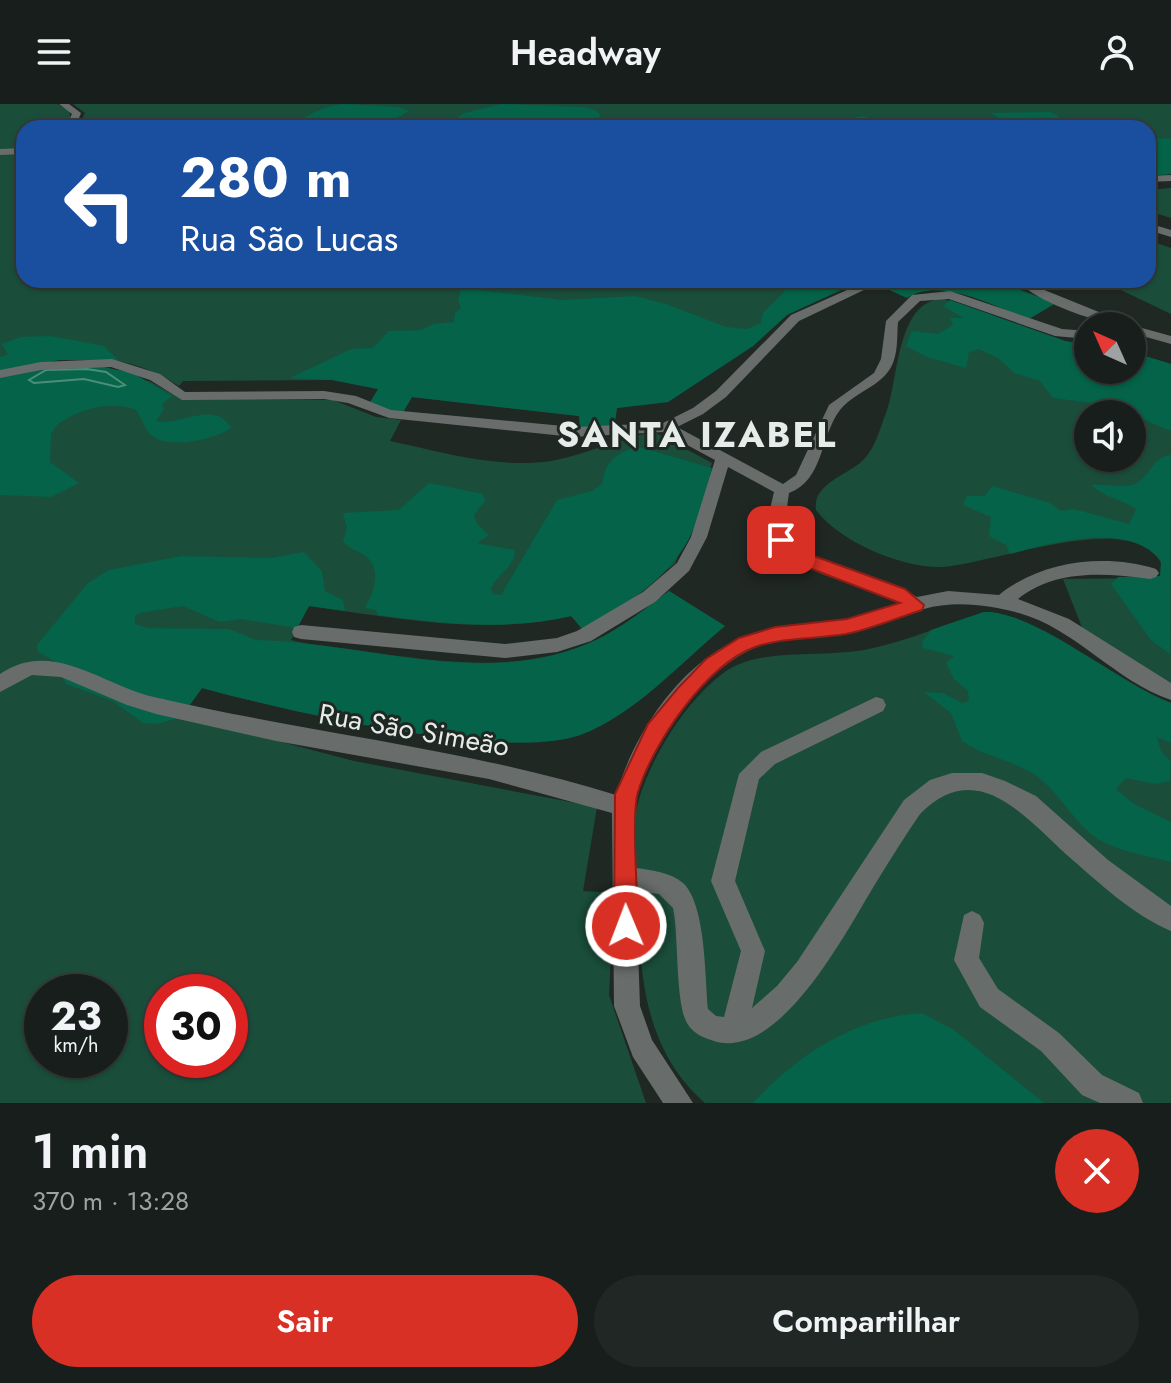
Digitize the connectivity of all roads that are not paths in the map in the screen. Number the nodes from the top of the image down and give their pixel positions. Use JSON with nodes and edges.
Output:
{"nodes":[{"id":1,"x":63,"y":104,"type":"edge"},
{"id":2,"x":74,"y":120,"type":"edge"},
{"id":3,"x":1032,"y":288,"type":"edge"},
{"id":4,"x":860,"y":289,"type":"dead end"},
{"id":5,"x":1088,"y":312,"type":"edge"},
{"id":6,"x":1146,"y":333,"type":"edge"},
{"id":7,"x":1074,"y":334,"type":"edge"},
{"id":8,"x":1171,"y":340,"type":"edge"},
{"id":9,"x":0,"y":374,"type":"edge"},
{"id":10,"x":666,"y":427,"type":"junction"},
{"id":11,"x":723,"y":460,"type":"junction"},
{"id":12,"x":782,"y":490,"type":"junction"},
{"id":13,"x":1150,"y":573,"type":"dead end"},
{"id":14,"x":1030,"y":581,"type":"junction"},
{"id":15,"x":1000,"y":604,"type":"junction"},
{"id":16,"x":915,"y":605,"type":"junction"},
{"id":17,"x":1037,"y":612,"type":"junction"},
{"id":18,"x":301,"y":632,"type":"dead end"},
{"id":19,"x":0,"y":684,"type":"edge"},
{"id":20,"x":1171,"y":692,"type":"edge"},
{"id":21,"x":876,"y":705,"type":"dead end"},
{"id":22,"x":623,"y":807,"type":"junction"},
{"id":23,"x":625,"y":879,"type":"junction"},
{"id":24,"x":1171,"y":919,"type":"edge"},
{"id":25,"x":972,"y":923,"type":"dead end"},
{"id":26,"x":734,"y":1030,"type":"junction"},
{"id":27,"x":679,"y":1103,"type":"edge"},
{"id":28,"x":1129,"y":1103,"type":"edge"}],
"edges":[{"from":1,"to":2,"type":"street"},
{"from":3,"to":5,"type":"street"},
{"from":4,"to":10,"type":"street"},
{"from":6,"to":8,"type":"street"},
{"from":7,"to":12,"type":"street"},
{"from":9,"to":10,"type":"street"},
{"from":10,"to":11,"type":"street"},
{"from":11,"to":12,"type":"street"},
{"from":11,"to":18,"type":"street"},
{"from":12,"to":16,"type":"street"},
{"from":13,"to":14,"type":"street"},
{"from":14,"to":15,"type":"street"},
{"from":14,"to":17,"type":"street"},
{"from":15,"to":16,"type":"street"},
{"from":15,"to":17,"type":"street"},
{"from":16,"to":22,"type":"street"},
{"from":17,"to":20,"type":"street"},
{"from":19,"to":22,"type":"street","name":"Rua São Simeão"},
{"from":21,"to":26,"type":"street"},
{"from":22,"to":23,"type":"street"},
{"from":23,"to":26,"type":"street"},
{"from":23,"to":27,"type":"street"},
{"from":24,"to":26,"type":"street"},
{"from":25,"to":28,"type":"street"}]}
